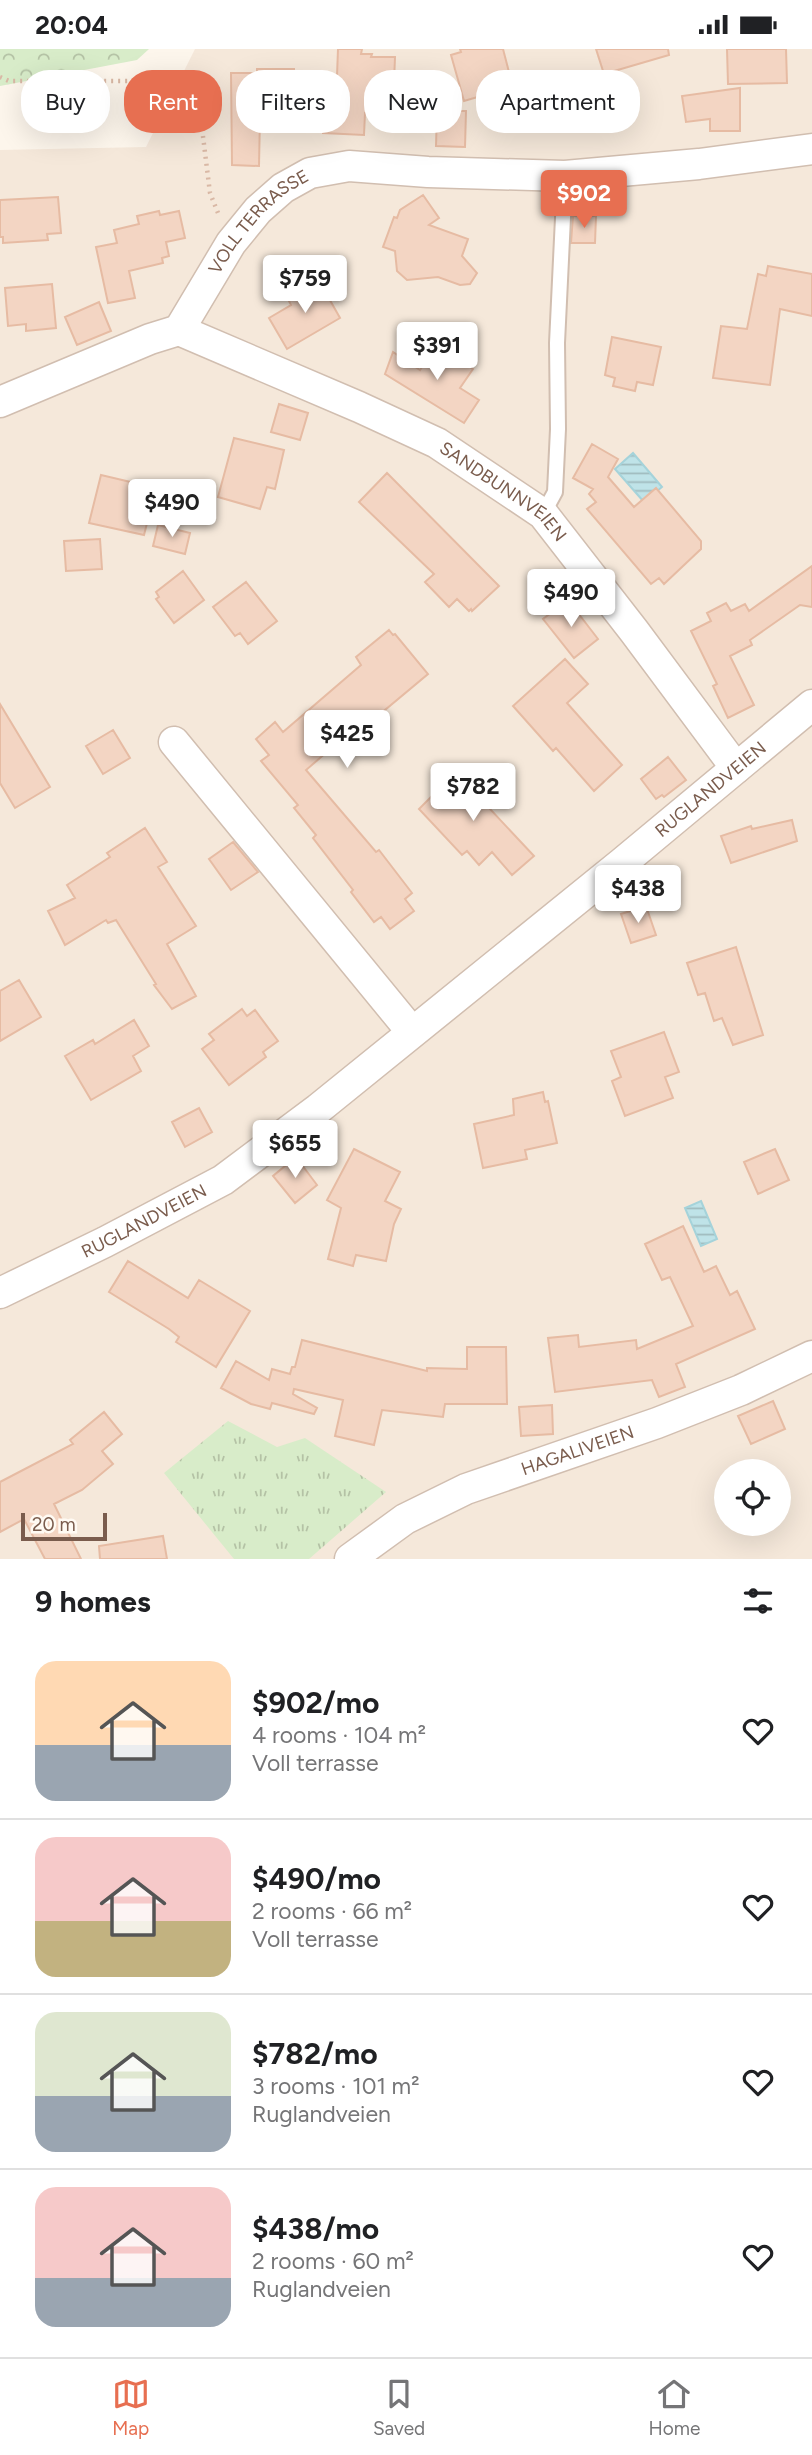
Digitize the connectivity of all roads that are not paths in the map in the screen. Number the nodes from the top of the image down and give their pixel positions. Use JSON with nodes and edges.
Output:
{"nodes":[{"id":1,"x":812,"y":149,"type":"edge"},
{"id":2,"x":565,"y":176,"type":"junction"},
{"id":3,"x":179,"y":330,"type":"junction"},
{"id":4,"x":0,"y":402,"type":"edge"},
{"id":5,"x":544,"y":514,"type":"junction"},
{"id":6,"x":812,"y":705,"type":"edge"},
{"id":7,"x":174,"y":742,"type":"dead end"},
{"id":8,"x":736,"y":768,"type":"junction"},
{"id":9,"x":412,"y":1032,"type":"junction"},
{"id":10,"x":8,"y":1279,"type":"edge"},
{"id":11,"x":812,"y":1356,"type":"edge"},
{"id":12,"x":349,"y":1559,"type":"edge"}],
"edges":[{"from":1,"to":2,"type":"street","name":"VOLL TERRASSE"},
{"from":2,"to":3,"type":"street","name":"VOLL TERRASSE"},
{"from":2,"to":5,"type":"lane"},
{"from":3,"to":4,"type":"street"},
{"from":3,"to":5,"type":"street","name":"SANDBUNNVEIEN"},
{"from":5,"to":8,"type":"street","name":"SANDBUNNVEIEN"},
{"from":6,"to":8,"type":"street","name":"RUGLANDVEIEN"},
{"from":7,"to":9,"type":"street"},
{"from":8,"to":9,"type":"street","name":"RUGLANDVEIEN"},
{"from":9,"to":10,"type":"street","name":"RUGLANDVEIEN"},
{"from":11,"to":12,"type":"street","name":"HAGALIVEIEN"}]}
